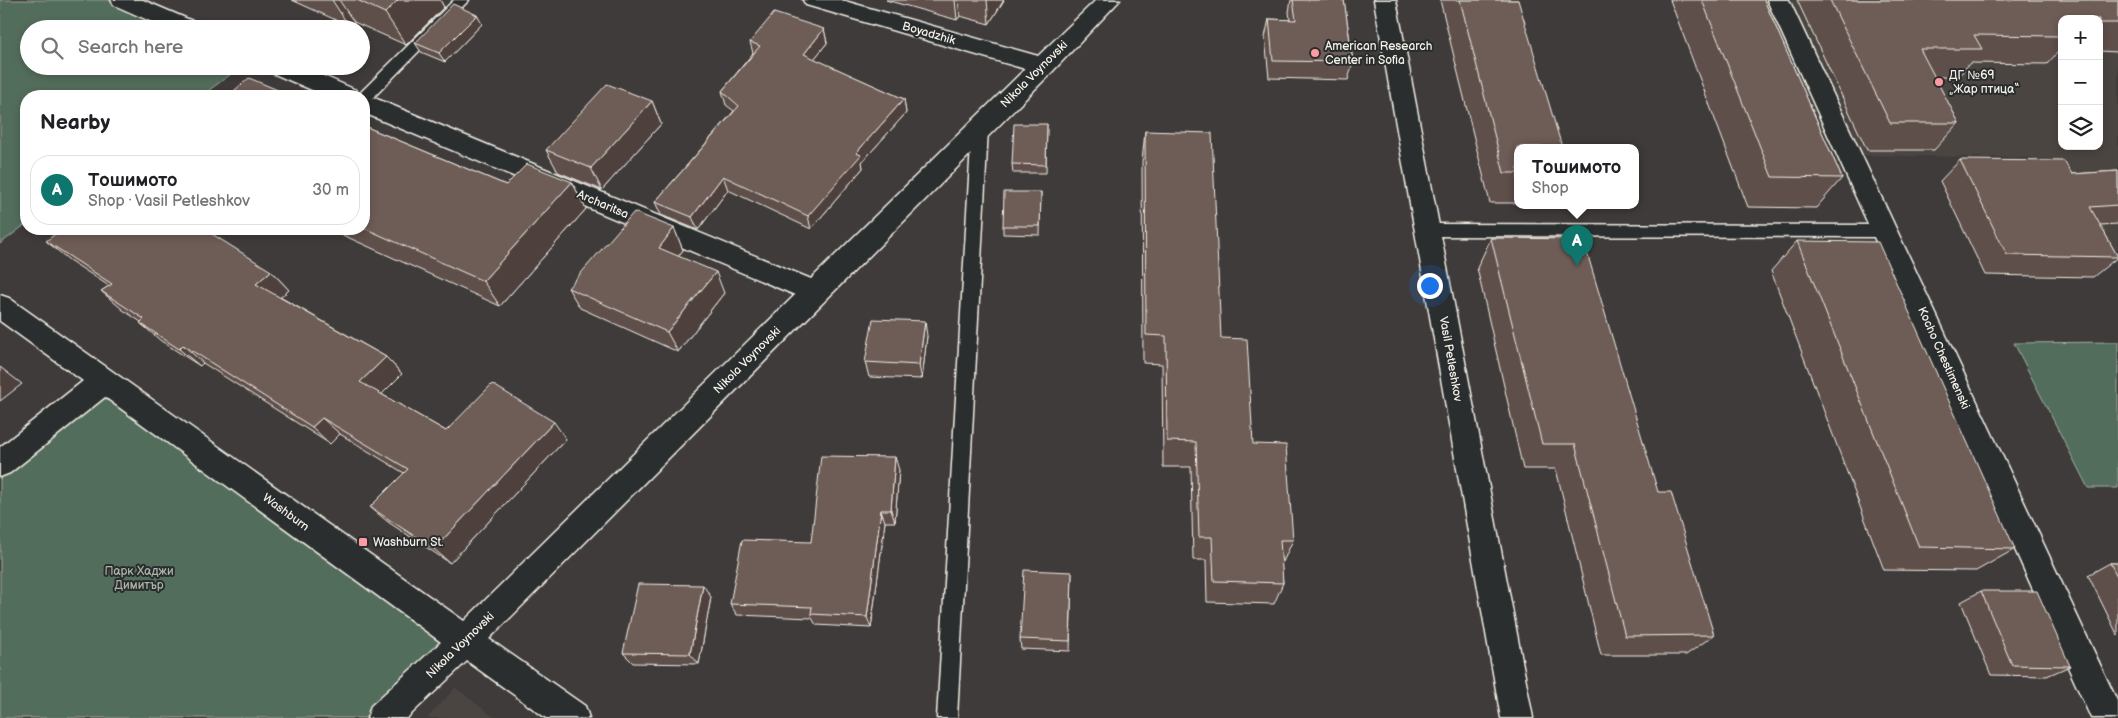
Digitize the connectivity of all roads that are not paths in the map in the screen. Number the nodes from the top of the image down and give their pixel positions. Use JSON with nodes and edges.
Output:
{"nodes":[{"id":1,"x":122,"y":0,"type":"edge"},
{"id":2,"x":462,"y":0,"type":"edge"},
{"id":3,"x":814,"y":0,"type":"edge"},
{"id":4,"x":1109,"y":0,"type":"edge"},
{"id":5,"x":1386,"y":0,"type":"edge"},
{"id":6,"x":1778,"y":0,"type":"edge"},
{"id":7,"x":168,"y":20,"type":"edge"},
{"id":8,"x":1044,"y":66,"type":"junction"},
{"id":9,"x":299,"y":75,"type":"edge"},
{"id":10,"x":334,"y":90,"type":"edge"},
{"id":11,"x":370,"y":92,"type":"edge"},
{"id":12,"x":370,"y":106,"type":"edge"},
{"id":13,"x":980,"y":128,"type":"junction"},
{"id":14,"x":1427,"y":230,"type":"junction"},
{"id":15,"x":1886,"y":231,"type":"junction"},
{"id":16,"x":815,"y":292,"type":"junction"},
{"id":17,"x":0,"y":306,"type":"edge"},
{"id":18,"x":104,"y":381,"type":"junction"},
{"id":19,"x":0,"y":464,"type":"edge"},
{"id":20,"x":465,"y":641,"type":"junction"},
{"id":21,"x":383,"y":718,"type":"edge"},
{"id":22,"x":573,"y":718,"type":"edge"},
{"id":23,"x":947,"y":718,"type":"edge"},
{"id":24,"x":1517,"y":718,"type":"edge"},
{"id":25,"x":2108,"y":718,"type":"edge"}],
"edges":[{"from":1,"to":7,"type":"street"},
{"from":2,"to":11,"type":"lane"},
{"from":3,"to":8,"type":"street","name":"Boyadzhik"},
{"from":4,"to":8,"type":"street","name":"Nikola Voynovski"},
{"from":5,"to":14,"type":"street","name":"Vasil Petleshkov"},
{"from":6,"to":15,"type":"street","name":"Kocho Chestimenski"},
{"from":8,"to":13,"type":"street","name":"Nikola Voynovski"},
{"from":9,"to":10,"type":"street"},
{"from":12,"to":16,"type":"street","name":"Archaritsa"},
{"from":13,"to":16,"type":"street","name":"Nikola Voynovski"},
{"from":13,"to":23,"type":"lane"},
{"from":14,"to":15,"type":"lane"},
{"from":14,"to":24,"type":"street","name":"Vasil Petleshkov"},
{"from":15,"to":25,"type":"street","name":"Kocho Chestimenski"},
{"from":16,"to":20,"type":"street","name":"Nikola Voynovski"},
{"from":17,"to":18,"type":"street","name":"Washburn"},
{"from":18,"to":19,"type":"street"},
{"from":18,"to":20,"type":"street","name":"Washburn"},
{"from":20,"to":21,"type":"street","name":"Nikola Voynovski"},
{"from":20,"to":22,"type":"street","name":"Washburn"}]}
